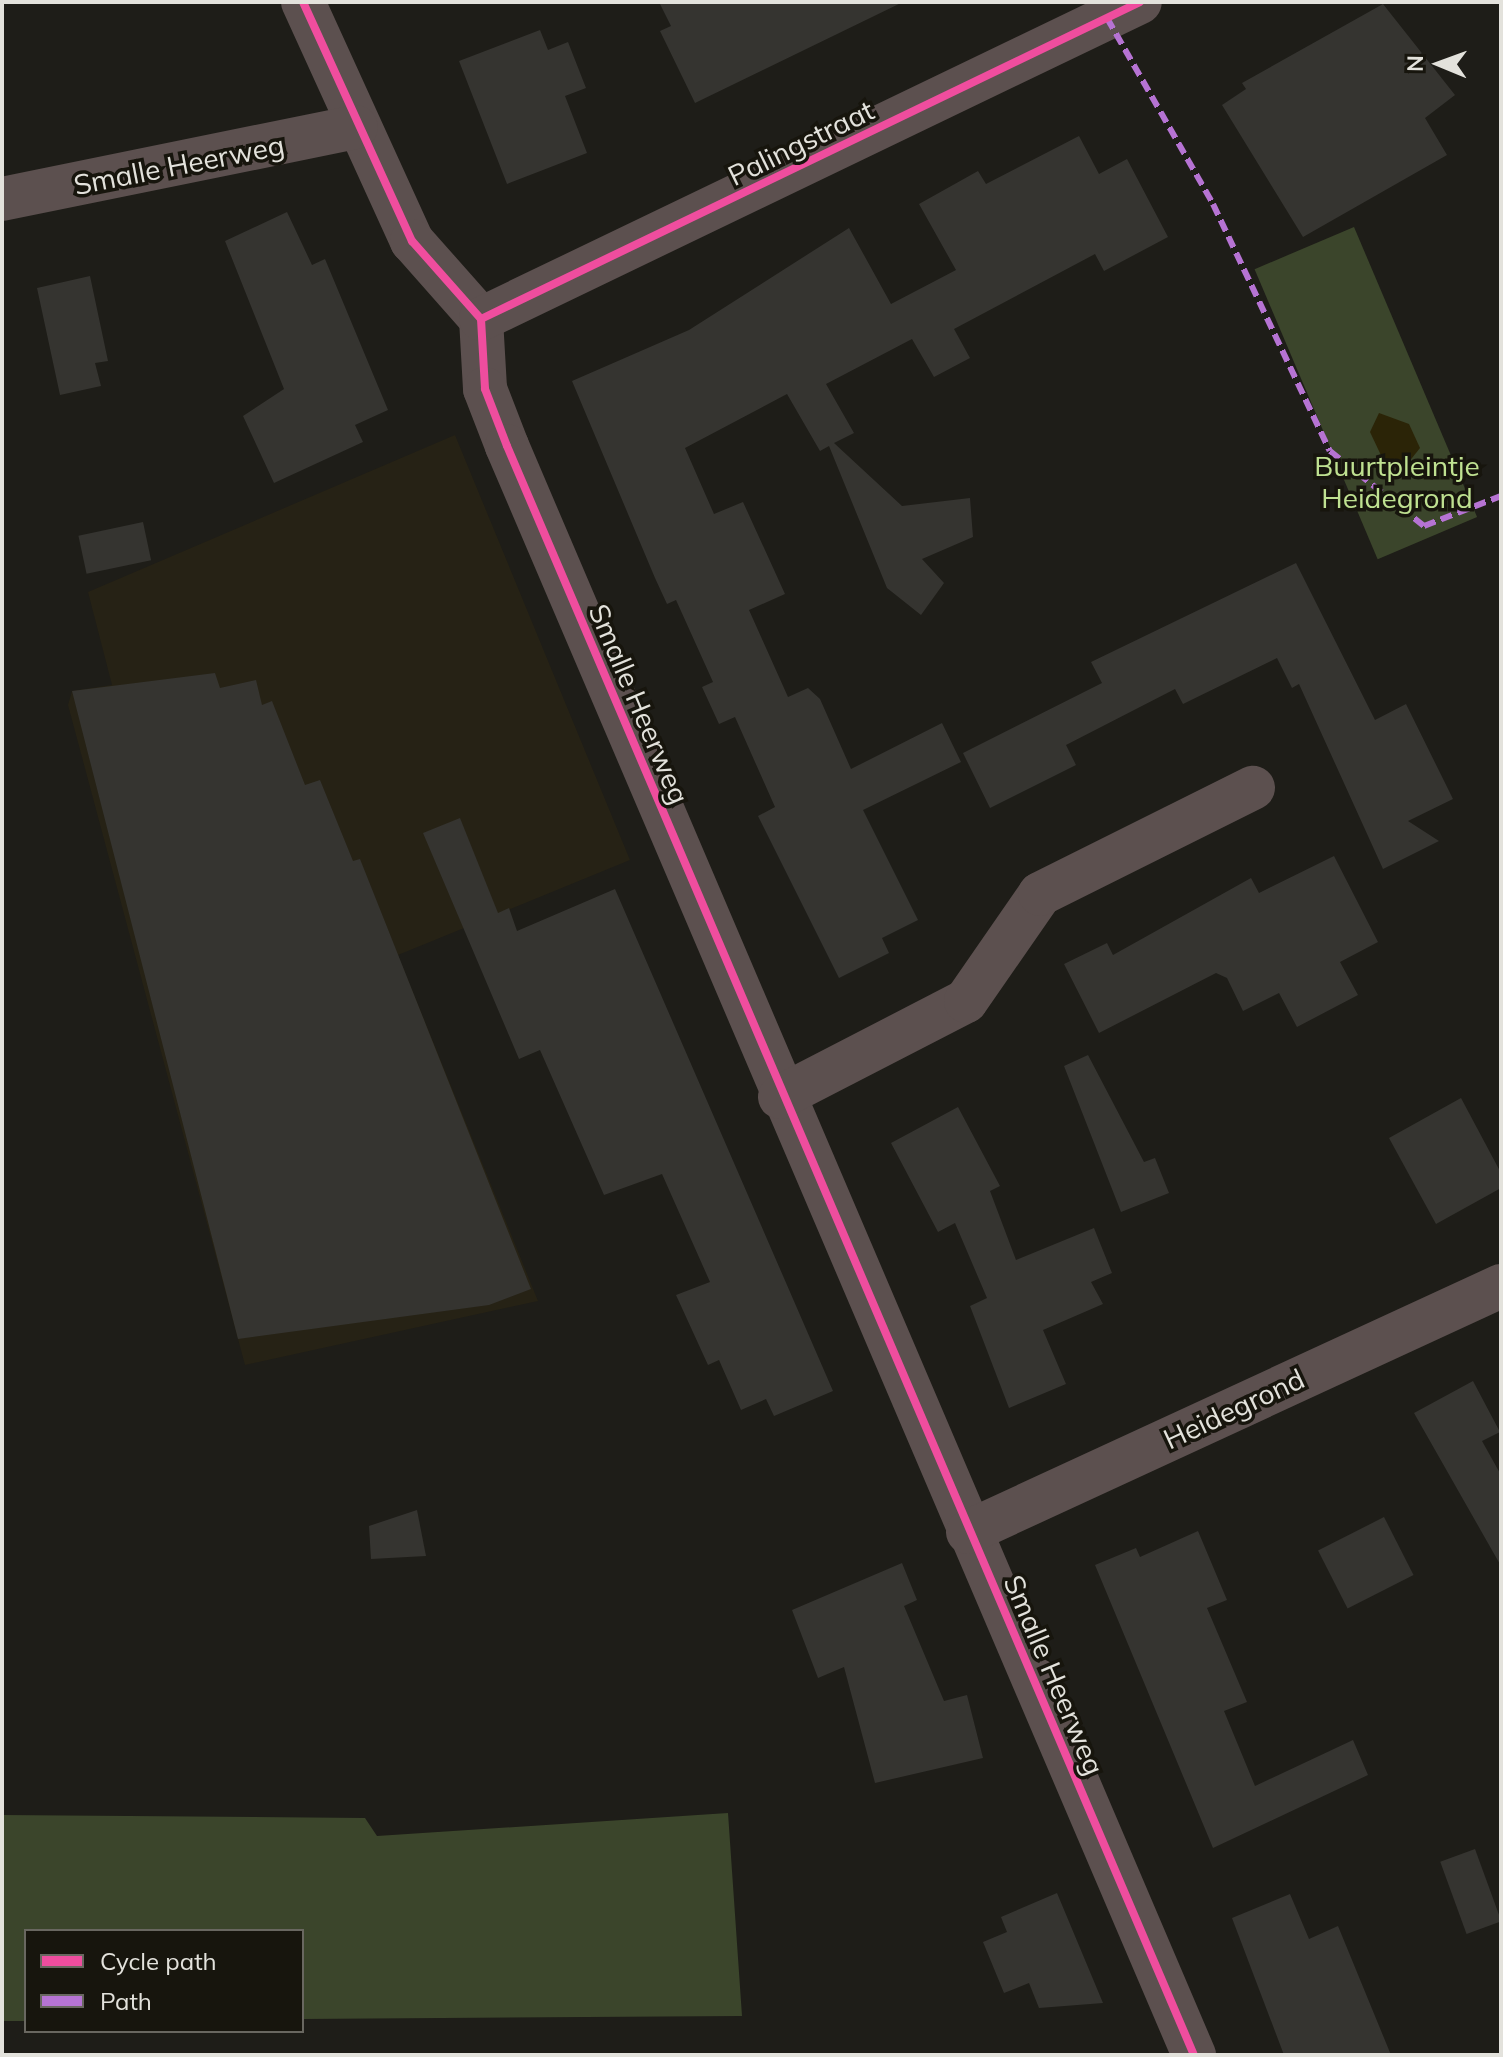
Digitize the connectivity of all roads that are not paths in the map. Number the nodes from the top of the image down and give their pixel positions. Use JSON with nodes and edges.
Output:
{"nodes":[{"id":1,"x":303,"y":2,"type":"edge"},
{"id":2,"x":1140,"y":2,"type":"edge"},
{"id":3,"x":356,"y":127,"type":"junction"},
{"id":4,"x":2,"y":199,"type":"edge"},
{"id":5,"x":481,"y":319,"type":"junction"},
{"id":6,"x":1253,"y":788,"type":"dead end"},
{"id":7,"x":780,"y":1097,"type":"junction"},
{"id":8,"x":1501,"y":1286,"type":"edge"},
{"id":9,"x":968,"y":1532,"type":"junction"},
{"id":10,"x":1194,"y":2055,"type":"edge"}],
"edges":[{"from":1,"to":3,"type":"street"},
{"from":2,"to":5,"type":"street","name":"Palingstraat"},
{"from":3,"to":4,"type":"street","name":"Smalle Heerweg"},
{"from":3,"to":5,"type":"street"},
{"from":5,"to":7,"type":"street","name":"Smalle Heerweg"},
{"from":6,"to":7,"type":"street"},
{"from":7,"to":9,"type":"street","name":"Smalle Heerweg"},
{"from":8,"to":9,"type":"street","name":"Heidegrond"},
{"from":9,"to":10,"type":"street","name":"Smalle Heerweg"}]}
